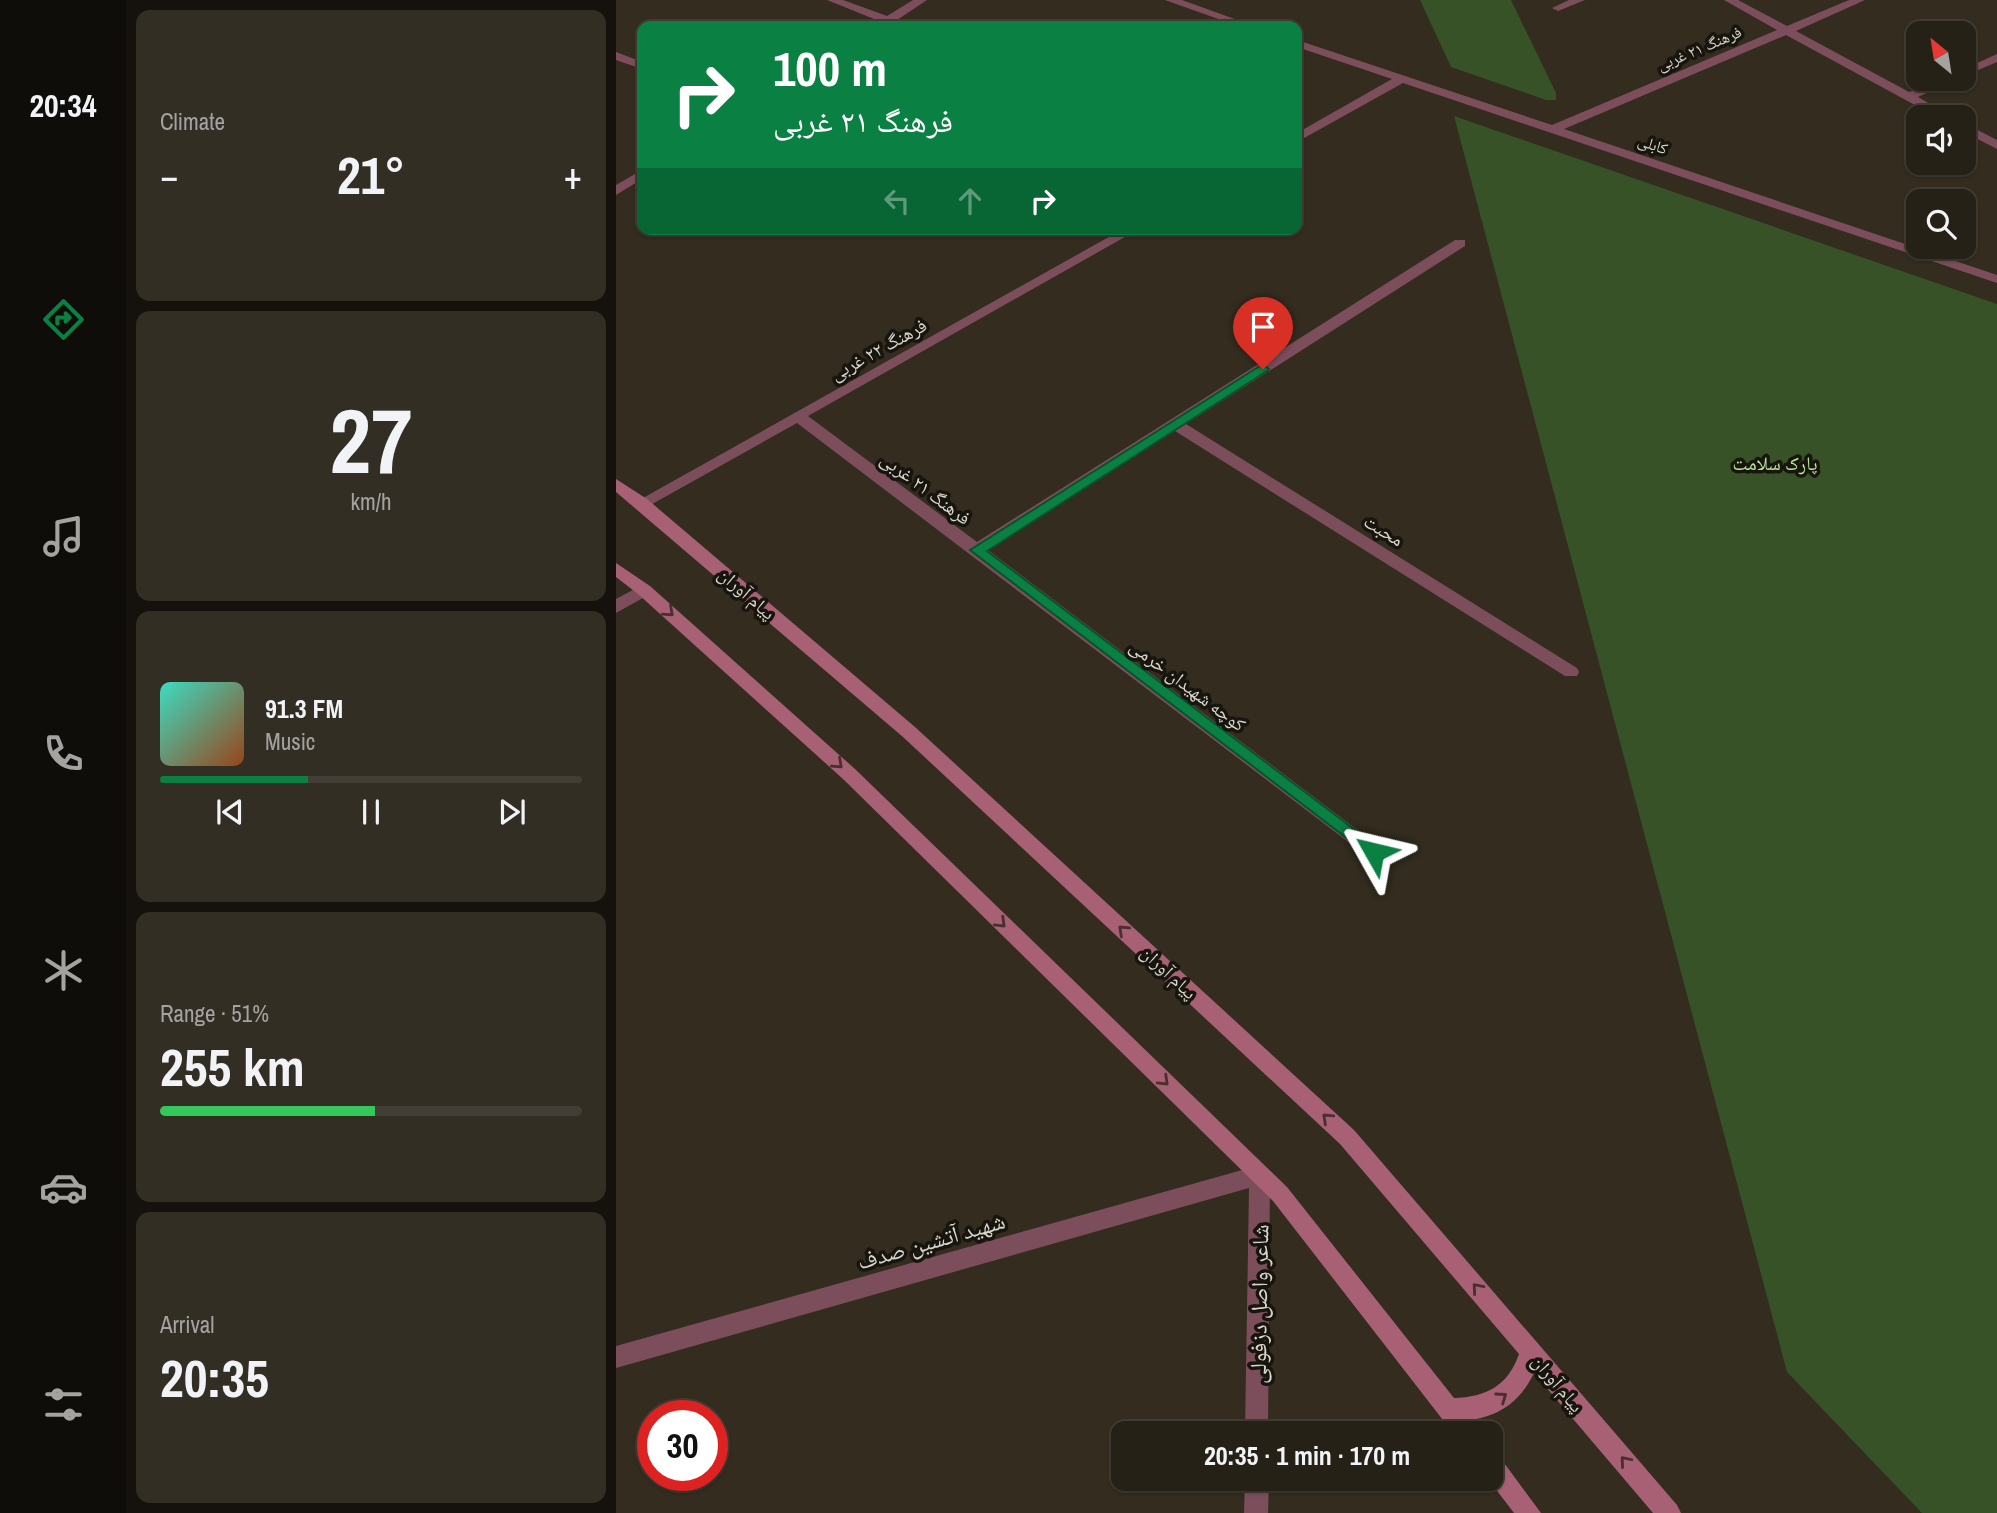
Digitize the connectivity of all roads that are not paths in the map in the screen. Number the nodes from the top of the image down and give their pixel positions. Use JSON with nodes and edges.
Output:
{"nodes":[{"id":1,"x":833,"y":0,"type":"edge"},
{"id":2,"x":921,"y":0,"type":"edge"},
{"id":3,"x":1171,"y":0,"type":"edge"},
{"id":4,"x":1579,"y":0,"type":"edge"},
{"id":5,"x":1730,"y":0,"type":"edge"},
{"id":6,"x":1859,"y":0,"type":"edge"},
{"id":7,"x":1558,"y":8,"type":"dead end"},
{"id":8,"x":879,"y":21,"type":"edge"},
{"id":9,"x":886,"y":21,"type":"edge"},
{"id":10,"x":1233,"y":21,"type":"edge"},
{"id":11,"x":1786,"y":31,"type":"junction"},
{"id":12,"x":1302,"y":45,"type":"edge"},
{"id":13,"x":616,"y":56,"type":"edge"},
{"id":14,"x":1997,"y":58,"type":"edge"},
{"id":15,"x":637,"y":64,"type":"edge"},
{"id":16,"x":1976,"y":68,"type":"edge"},
{"id":17,"x":1403,"y":78,"type":"junction"},
{"id":18,"x":1922,"y":91,"type":"edge"},
{"id":19,"x":1908,"y":97,"type":"junction"},
{"id":20,"x":1923,"y":105,"type":"edge"},
{"id":21,"x":1553,"y":129,"type":"junction"},
{"id":22,"x":1976,"y":134,"type":"edge"},
{"id":23,"x":1302,"y":135,"type":"edge"},
{"id":24,"x":1997,"y":145,"type":"edge"},
{"id":25,"x":637,"y":177,"type":"edge"},
{"id":26,"x":616,"y":191,"type":"edge"},
{"id":27,"x":1122,"y":235,"type":"edge"},
{"id":28,"x":1460,"y":243,"type":"dead end"},
{"id":29,"x":1997,"y":279,"type":"edge"},
{"id":30,"x":798,"y":416,"type":"junction"},
{"id":31,"x":1175,"y":424,"type":"junction"},
{"id":32,"x":616,"y":484,"type":"edge"},
{"id":33,"x":642,"y":503,"type":"junction"},
{"id":34,"x":977,"y":550,"type":"junction"},
{"id":35,"x":616,"y":569,"type":"edge"},
{"id":36,"x":644,"y":590,"type":"junction"},
{"id":37,"x":616,"y":607,"type":"edge"},
{"id":38,"x":1571,"y":672,"type":"dead end"},
{"id":39,"x":1374,"y":852,"type":"dead end"},
{"id":40,"x":1260,"y":1175,"type":"junction"},
{"id":41,"x":1531,"y":1351,"type":"junction"},
{"id":42,"x":616,"y":1357,"type":"edge"},
{"id":43,"x":1449,"y":1410,"type":"junction"},
{"id":44,"x":1257,"y":1421,"type":"edge"},
{"id":45,"x":1458,"y":1421,"type":"edge"},
{"id":46,"x":1503,"y":1479,"type":"edge"},
{"id":47,"x":1257,"y":1491,"type":"edge"},
{"id":48,"x":1256,"y":1513,"type":"edge"},
{"id":49,"x":1529,"y":1513,"type":"edge"},
{"id":50,"x":1669,"y":1513,"type":"edge"}],
"edges":[{"from":1,"to":8,"type":"street"},
{"from":2,"to":9,"type":"street"},
{"from":3,"to":10,"type":"street"},
{"from":4,"to":7,"type":"street"},
{"from":5,"to":11,"type":"street"},
{"from":6,"to":11,"type":"street","name":"فرهنگ ۲۱ غربی"},
{"from":11,"to":19,"type":"street"},
{"from":11,"to":21,"type":"street","name":"فرهنگ ۲۱ غربی"},
{"from":12,"to":17,"type":"street","name":"کابلی"},
{"from":13,"to":15,"type":"street"},
{"from":14,"to":16,"type":"street"},
{"from":17,"to":21,"type":"street","name":"کابلی"},
{"from":17,"to":23,"type":"street"},
{"from":18,"to":19,"type":"street"},
{"from":19,"to":20,"type":"street"},
{"from":21,"to":29,"type":"street","name":"کابلی"},
{"from":22,"to":24,"type":"street"},
{"from":25,"to":26,"type":"street"},
{"from":27,"to":30,"type":"street","name":"فرهنگ ۲۲ غربی"},
{"from":28,"to":31,"type":"street","name":"فرهنگ ۲۱ غربی"},
{"from":30,"to":33,"type":"street","name":"فرهنگ ۲۲ غربی"},
{"from":30,"to":34,"type":"street","name":"فرهنگ ۲۱ غربی"},
{"from":31,"to":34,"type":"street","name":"فرهنگ ۲۱ غربی"},
{"from":31,"to":38,"type":"street","name":"محبت"},
{"from":32,"to":33,"type":"main road","name":"پیام آوران"},
{"from":41,"to":33,"type":"main road","name":"پیام آوران","one_way":true},
{"from":34,"to":39,"type":"street","name":"کوچه شهیدان خرمی"},
{"from":35,"to":36,"type":"main road"},
{"from":36,"to":37,"type":"street"},
{"from":36,"to":40,"type":"main road","one_way":true},
{"from":40,"to":42,"type":"street","name":"شهید آتشین صدف"},
{"from":40,"to":43,"type":"main road"},
{"from":40,"to":44,"type":"street","name":"شاعر واصل دزفولی"},
{"from":43,"to":41,"type":"main road","one_way":true},
{"from":50,"to":41,"type":"main road","name":"پیام آوران","one_way":true},
{"from":43,"to":45,"type":"main road"},
{"from":46,"to":49,"type":"main road"},
{"from":47,"to":48,"type":"street"}]}
